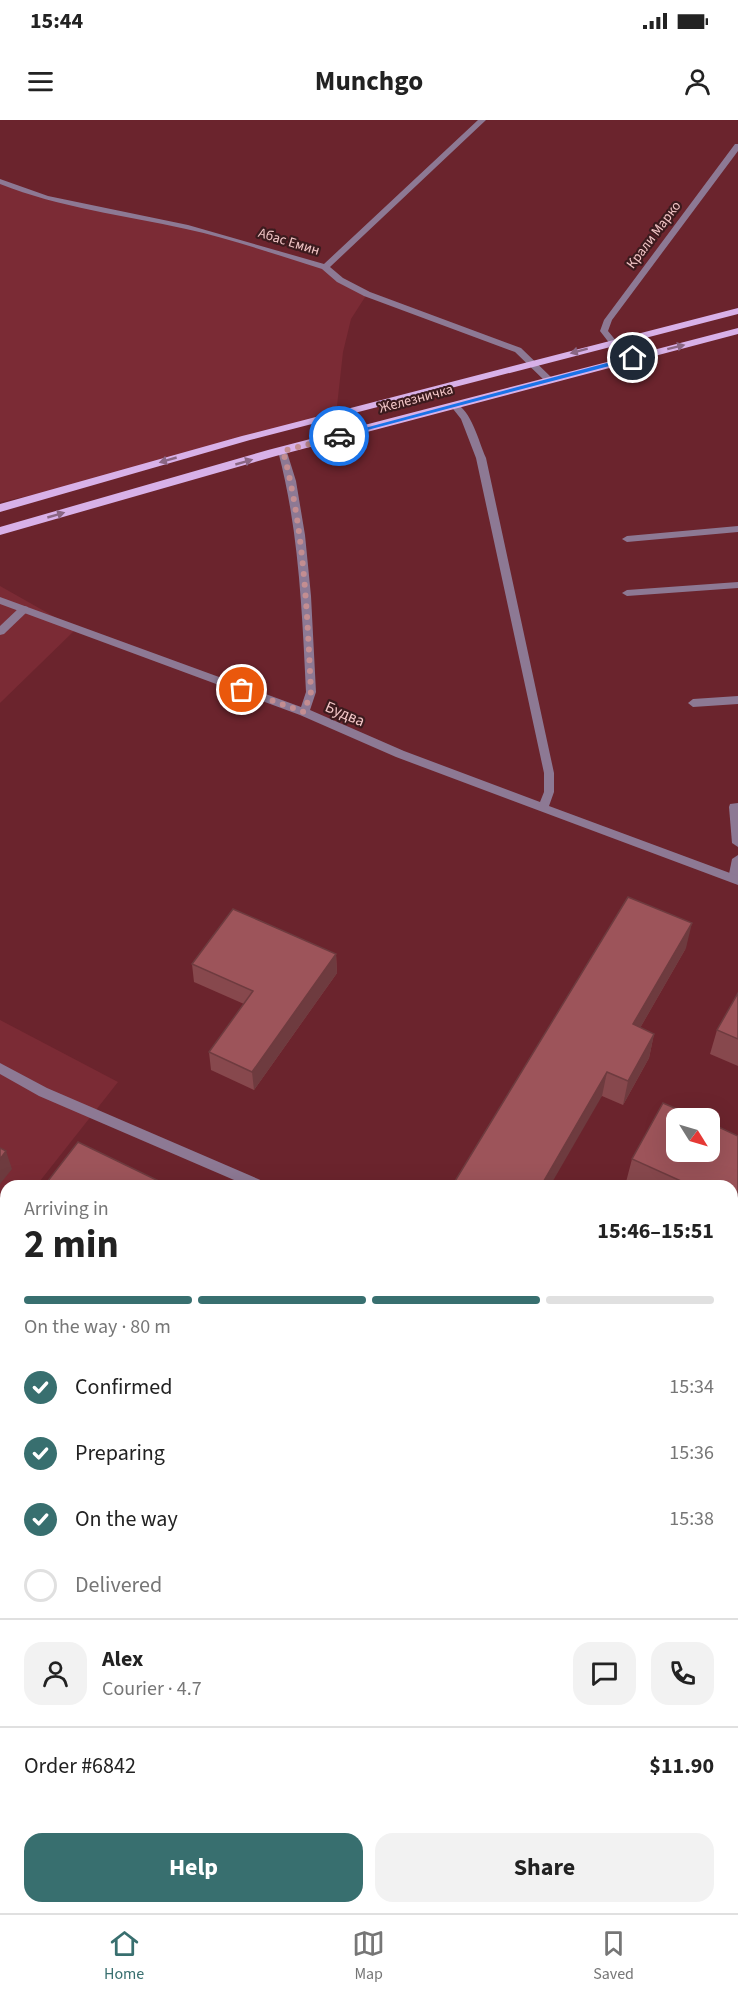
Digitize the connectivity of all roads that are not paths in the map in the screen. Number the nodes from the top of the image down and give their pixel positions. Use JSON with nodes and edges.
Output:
{"nodes":[{"id":1,"x":482,"y":120,"type":"edge"},
{"id":2,"x":738,"y":146,"type":"edge"},
{"id":3,"x":0,"y":181,"type":"edge"},
{"id":4,"x":325,"y":267,"type":"junction"},
{"id":5,"x":738,"y":311,"type":"edge"},
{"id":6,"x":738,"y":331,"type":"edge"},
{"id":7,"x":613,"y":342,"type":"junction"},
{"id":8,"x":534,"y":363,"type":"junction"},
{"id":9,"x":549,"y":380,"type":"junction"},
{"id":10,"x":454,"y":405,"type":"junction"},
{"id":11,"x":283,"y":451,"type":"junction"},
{"id":12,"x":0,"y":508,"type":"edge"},
{"id":13,"x":738,"y":529,"type":"edge"},
{"id":14,"x":0,"y":531,"type":"edge"},
{"id":15,"x":627,"y":539,"type":"dead end"},
{"id":16,"x":738,"y":585,"type":"edge"},
{"id":17,"x":627,"y":593,"type":"dead end"},
{"id":18,"x":0,"y":600,"type":"edge"},
{"id":19,"x":24,"y":609,"type":"junction"},
{"id":20,"x":0,"y":632,"type":"edge"},
{"id":21,"x":738,"y":700,"type":"edge"},
{"id":22,"x":693,"y":703,"type":"dead end"},
{"id":23,"x":304,"y":712,"type":"junction"},
{"id":24,"x":738,"y":807,"type":"edge"},
{"id":25,"x":543,"y":808,"type":"junction"},
{"id":26,"x":738,"y":843,"type":"edge"},
{"id":27,"x":738,"y":859,"type":"edge"},
{"id":28,"x":736,"y":880,"type":"edge"},
{"id":29,"x":0,"y":1068,"type":"edge"},
{"id":30,"x":246,"y":1180,"type":"edge"}],
"edges":[{"from":1,"to":4,"type":"street"},
{"from":2,"to":7,"type":"street","name":"Крали Марко"},
{"from":3,"to":4,"type":"street","name":"Абас Емин"},
{"from":4,"to":8,"type":"street","name":"Абас Емин"},
{"from":5,"to":7,"type":"main road","name":"Железничка"},
{"from":9,"to":6,"type":"main road","name":"Железничка","one_way":true},
{"from":7,"to":8,"type":"main road","name":"Железничка","one_way":true},
{"from":8,"to":9,"type":"street","name":"Абас Емин"},
{"from":8,"to":12,"type":"main road","name":"Железничка","one_way":true},
{"from":9,"to":10,"type":"main road","name":"Железничка"},
{"from":10,"to":11,"type":"main road","name":"Железничка"},
{"from":10,"to":25,"type":"street"},
{"from":14,"to":11,"type":"main road","name":"Железничка","one_way":true},
{"from":11,"to":23,"type":"street"},
{"from":13,"to":15,"type":"street"},
{"from":16,"to":17,"type":"street"},
{"from":18,"to":19,"type":"street","name":"Будва"},
{"from":19,"to":20,"type":"street"},
{"from":19,"to":23,"type":"street","name":"Будва"},
{"from":21,"to":22,"type":"street"},
{"from":23,"to":25,"type":"street","name":"Будва"},
{"from":24,"to":26,"type":"street"},
{"from":25,"to":28,"type":"street","name":"Будва"},
{"from":27,"to":28,"type":"street"},
{"from":29,"to":30,"type":"street"}]}
